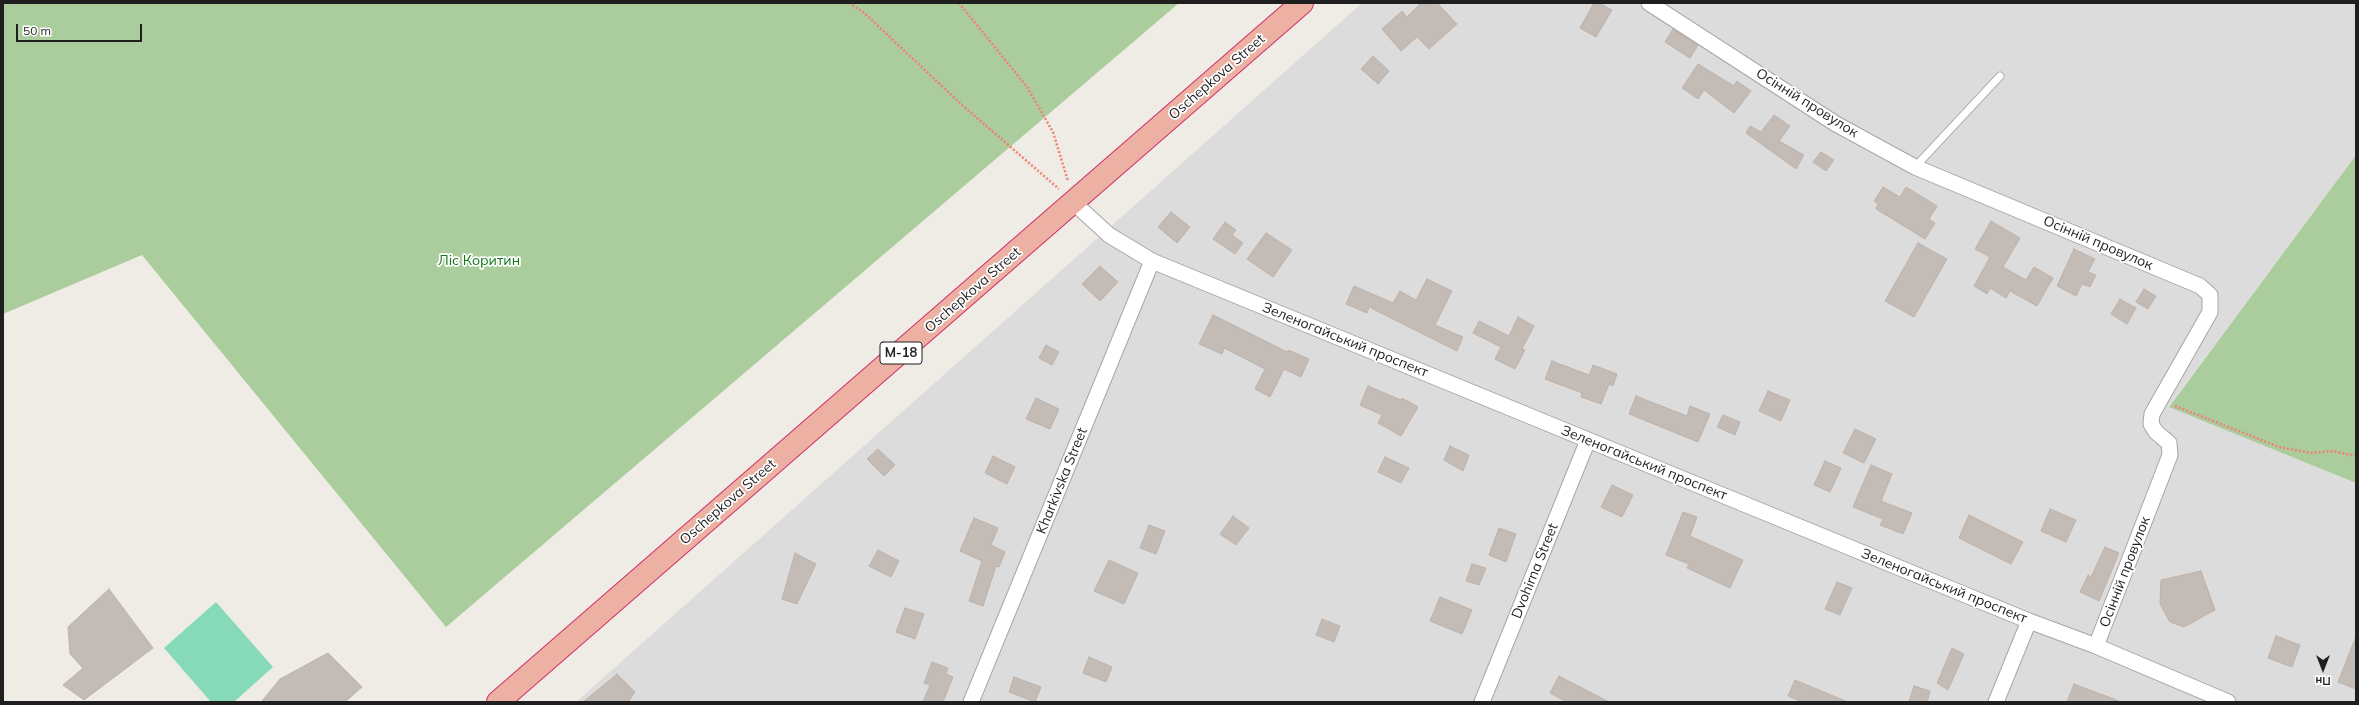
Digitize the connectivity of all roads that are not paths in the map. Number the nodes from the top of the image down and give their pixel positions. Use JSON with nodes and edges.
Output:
{"nodes":[{"id":1,"x":1302,"y":3,"type":"edge"},
{"id":2,"x":1649,"y":3,"type":"edge"},
{"id":3,"x":2000,"y":76,"type":"dead end"},
{"id":4,"x":1915,"y":167,"type":"junction"},
{"id":5,"x":1074,"y":203,"type":"junction"},
{"id":6,"x":1152,"y":261,"type":"junction"},
{"id":7,"x":1588,"y":440,"type":"junction"},
{"id":8,"x":2029,"y":621,"type":"junction"},
{"id":9,"x":2096,"y":646,"type":"junction"},
{"id":10,"x":498,"y":702,"type":"edge"},
{"id":11,"x":971,"y":702,"type":"edge"},
{"id":12,"x":1482,"y":702,"type":"edge"},
{"id":13,"x":1996,"y":702,"type":"edge"},
{"id":14,"x":2228,"y":702,"type":"edge"}],
"edges":[{"from":1,"to":5,"type":"highway","name":"Oschepkova Street","number":"М-18"},
{"from":2,"to":4,"type":"street","name":"Осінній провулок"},
{"from":3,"to":4,"type":"lane"},
{"from":4,"to":9,"type":"street","name":"Осінній провулок"},
{"from":5,"to":6,"type":"street","name":"Зеленогайський проспект"},
{"from":5,"to":10,"type":"highway","name":"Oschepkova Street","number":"М-18"},
{"from":6,"to":7,"type":"street","name":"Зеленогайський проспект"},
{"from":6,"to":11,"type":"street","name":"Kharkivska Street"},
{"from":7,"to":8,"type":"street","name":"Зеленогайський проспект"},
{"from":7,"to":12,"type":"street","name":"Dvohirna Street"},
{"from":8,"to":9,"type":"street","name":"Зеленогайський проспект"},
{"from":8,"to":13,"type":"street"},
{"from":9,"to":14,"type":"street","name":"Зеленогайський проспект"}]}
